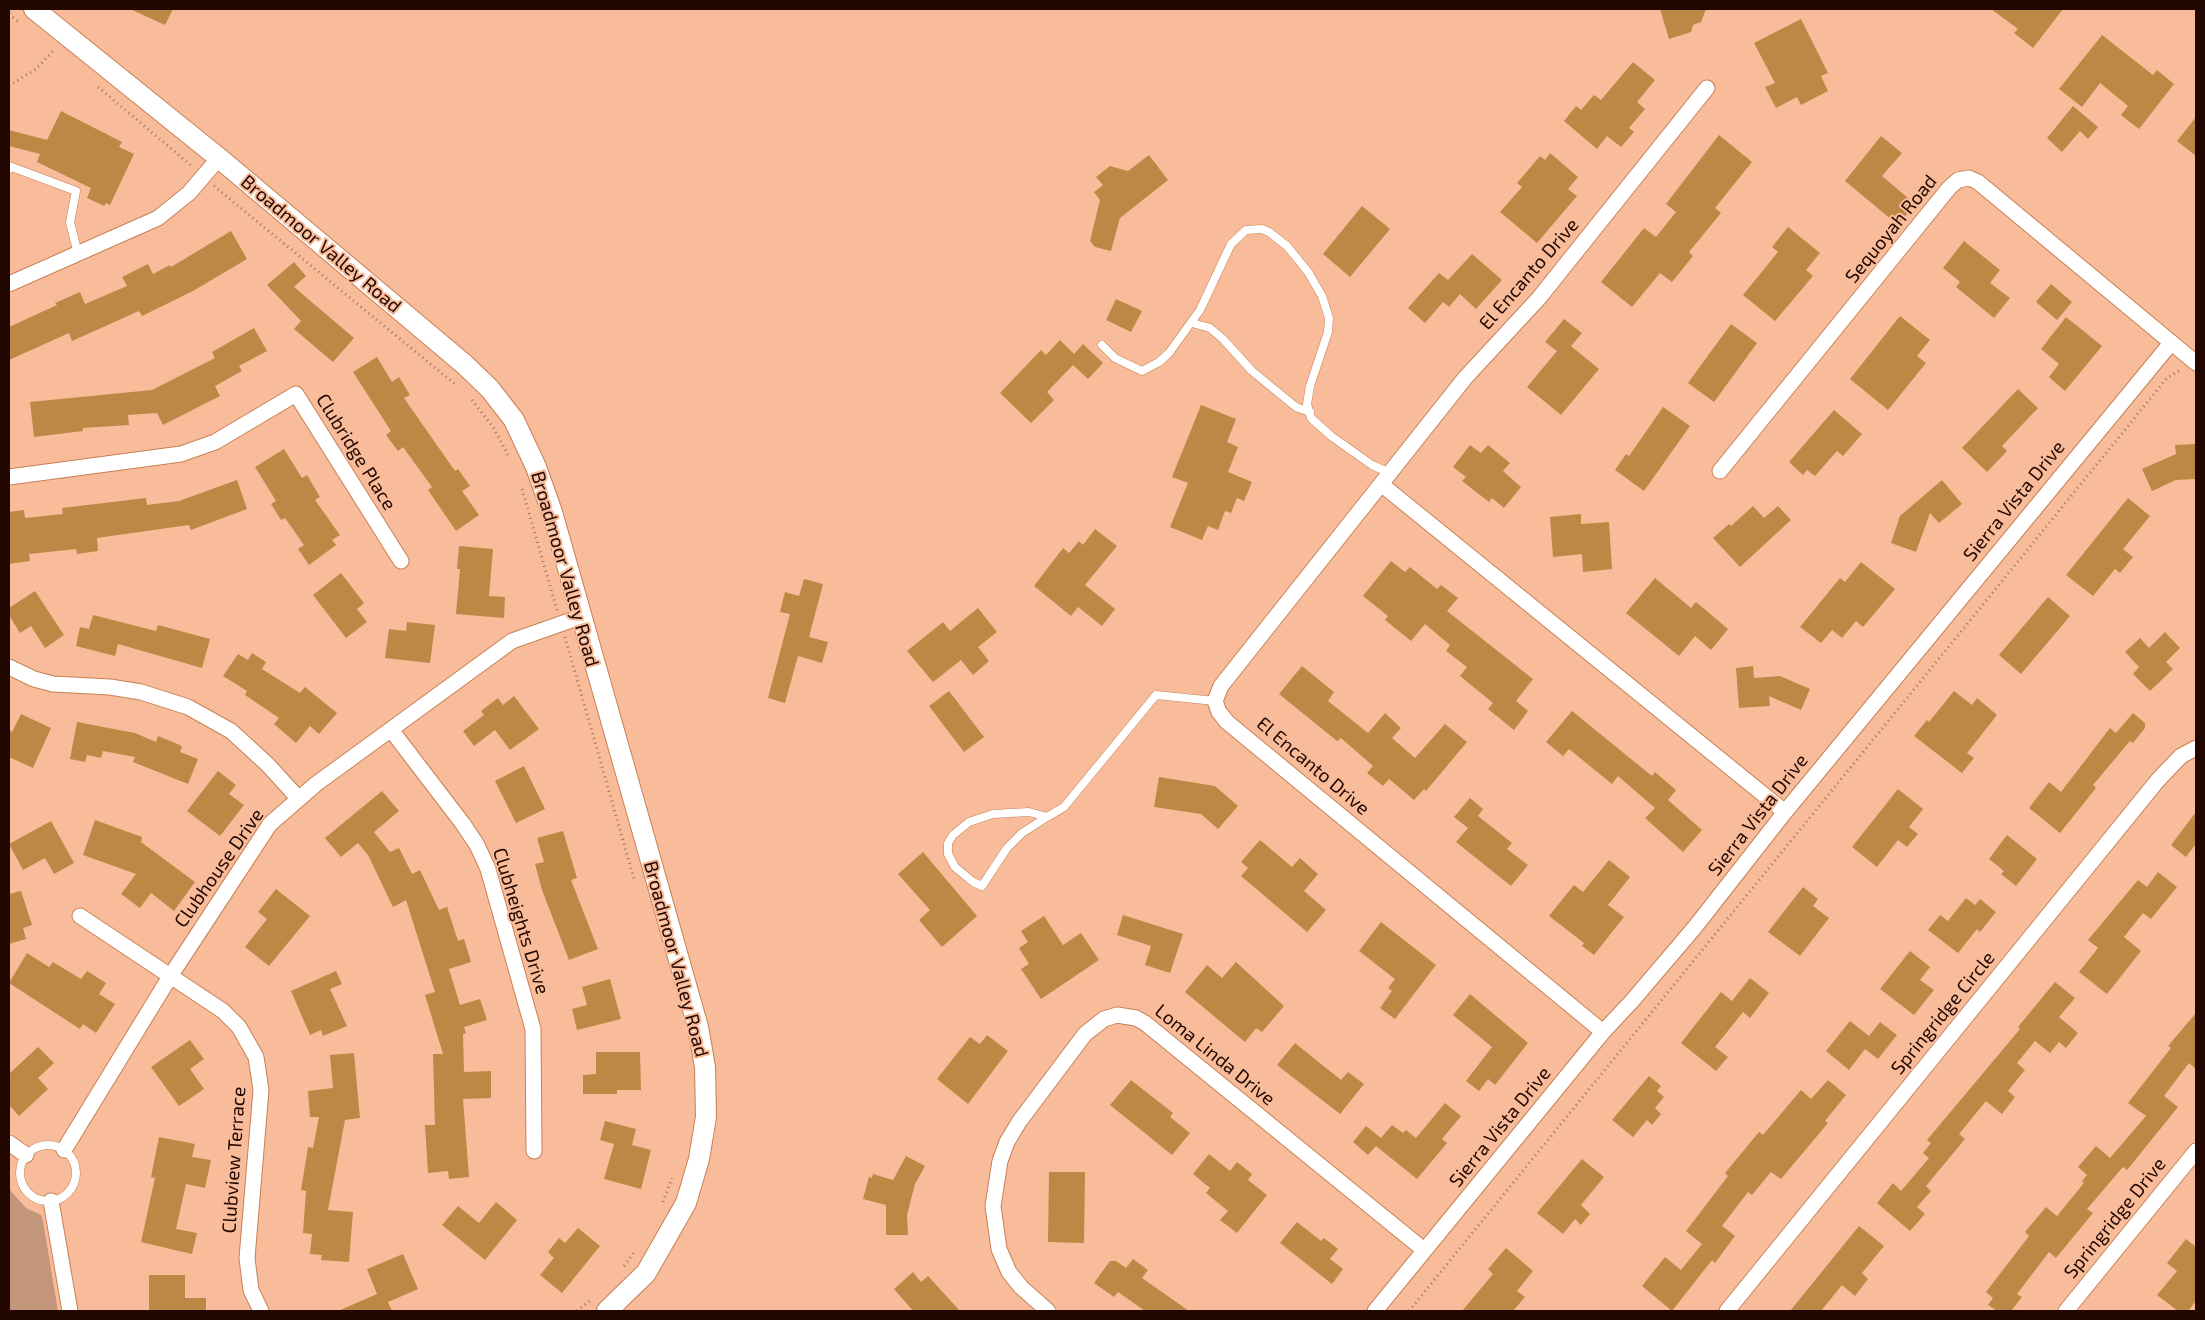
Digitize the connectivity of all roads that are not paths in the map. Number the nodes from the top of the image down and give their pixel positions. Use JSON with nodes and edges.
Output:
{"nodes":[{"id":1,"x":42,"y":11,"type":"edge"},
{"id":2,"x":1707,"y":88,"type":"dead end"},
{"id":3,"x":218,"y":158,"type":"junction"},
{"id":4,"x":9,"y":169,"type":"edge"},
{"id":5,"x":78,"y":254,"type":"junction"},
{"id":6,"x":9,"y":284,"type":"edge"},
{"id":7,"x":1192,"y":323,"type":"junction"},
{"id":8,"x":2171,"y":343,"type":"junction"},
{"id":9,"x":1102,"y":345,"type":"dead end"},
{"id":10,"x":2196,"y":363,"type":"edge"},
{"id":11,"x":1310,"y":412,"type":"junction"},
{"id":12,"x":1720,"y":471,"type":"dead end"},
{"id":13,"x":9,"y":477,"type":"edge"},
{"id":14,"x":1386,"y":478,"type":"junction"},
{"id":15,"x":401,"y":561,"type":"dead end"},
{"id":16,"x":580,"y":617,"type":"junction"},
{"id":17,"x":9,"y":667,"type":"edge"},
{"id":18,"x":1215,"y":701,"type":"junction"},
{"id":19,"x":392,"y":731,"type":"junction"},
{"id":20,"x":2196,"y":748,"type":"edge"},
{"id":21,"x":298,"y":798,"type":"junction"},
{"id":22,"x":1785,"y":812,"type":"junction"},
{"id":23,"x":1047,"y":818,"type":"junction"},
{"id":24,"x":80,"y":916,"type":"dead end"},
{"id":25,"x":171,"y":975,"type":"junction"},
{"id":26,"x":1603,"y":1032,"type":"junction"},
{"id":27,"x":9,"y":1143,"type":"edge"},
{"id":28,"x":64,"y":1150,"type":"junction"},
{"id":29,"x":534,"y":1150,"type":"dead end"},
{"id":30,"x":2196,"y":1150,"type":"edge"},
{"id":31,"x":26,"y":1155,"type":"junction"},
{"id":32,"x":51,"y":1201,"type":"junction"},
{"id":33,"x":1424,"y":1250,"type":"junction"},
{"id":34,"x":70,"y":1311,"type":"edge"},
{"id":35,"x":261,"y":1311,"type":"edge"},
{"id":36,"x":608,"y":1311,"type":"edge"},
{"id":37,"x":1048,"y":1311,"type":"edge"},
{"id":38,"x":1375,"y":1311,"type":"edge"},
{"id":39,"x":1727,"y":1311,"type":"edge"},
{"id":40,"x":2066,"y":1311,"type":"edge"}],
"edges":[{"from":1,"to":3,"type":"street","name":"Broadmoor Valley Road"},
{"from":2,"to":14,"type":"street","name":"El Encanto Drive"},
{"from":3,"to":5,"type":"street"},
{"from":3,"to":16,"type":"street","name":"Broadmoor Valley Road"},
{"from":4,"to":5,"type":"lane"},
{"from":5,"to":6,"type":"street"},
{"from":7,"to":9,"type":"lane"},
{"from":7,"to":11,"type":"lane"},
{"from":7,"to":11,"type":"lane"},
{"from":8,"to":10,"type":"street","name":"Sequoyah Road"},
{"from":8,"to":12,"type":"street","name":"Sequoyah Road"},
{"from":8,"to":22,"type":"street","name":"Sierra Vista Drive"},
{"from":11,"to":14,"type":"lane"},
{"from":13,"to":15,"type":"street","name":"Clubridge Place"},
{"from":14,"to":18,"type":"street","name":"El Encanto Drive"},
{"from":14,"to":22,"type":"street"},
{"from":16,"to":19,"type":"street","name":"Clubhouse Drive"},
{"from":16,"to":36,"type":"street","name":"Broadmoor Valley Road"},
{"from":17,"to":21,"type":"street"},
{"from":18,"to":23,"type":"lane"},
{"from":18,"to":26,"type":"street","name":"El Encanto Drive"},
{"from":19,"to":21,"type":"street","name":"Clubhouse Drive"},
{"from":19,"to":29,"type":"street","name":"Clubheights Drive"},
{"from":20,"to":39,"type":"street","name":"Springridge Circle"},
{"from":21,"to":25,"type":"street","name":"Clubhouse Drive"},
{"from":22,"to":26,"type":"street","name":"Sierra Vista Drive"},
{"from":23,"to":23,"type":"lane"},
{"from":24,"to":25,"type":"street","name":"Clubview Terrace"},
{"from":25,"to":28,"type":"street","name":"Clubhouse Drive"},
{"from":25,"to":35,"type":"street","name":"Clubview Terrace"},
{"from":26,"to":33,"type":"street","name":"Sierra Vista Drive"},
{"from":27,"to":31,"type":"street"},
{"from":28,"to":31,"type":"lane"},
{"from":28,"to":32,"type":"lane"},
{"from":30,"to":40,"type":"street","name":"Springridge Drive"},
{"from":31,"to":32,"type":"lane"},
{"from":32,"to":34,"type":"street"},
{"from":33,"to":37,"type":"street","name":"Loma Linda Drive"},
{"from":33,"to":38,"type":"street","name":"Sierra Vista Drive"}]}
